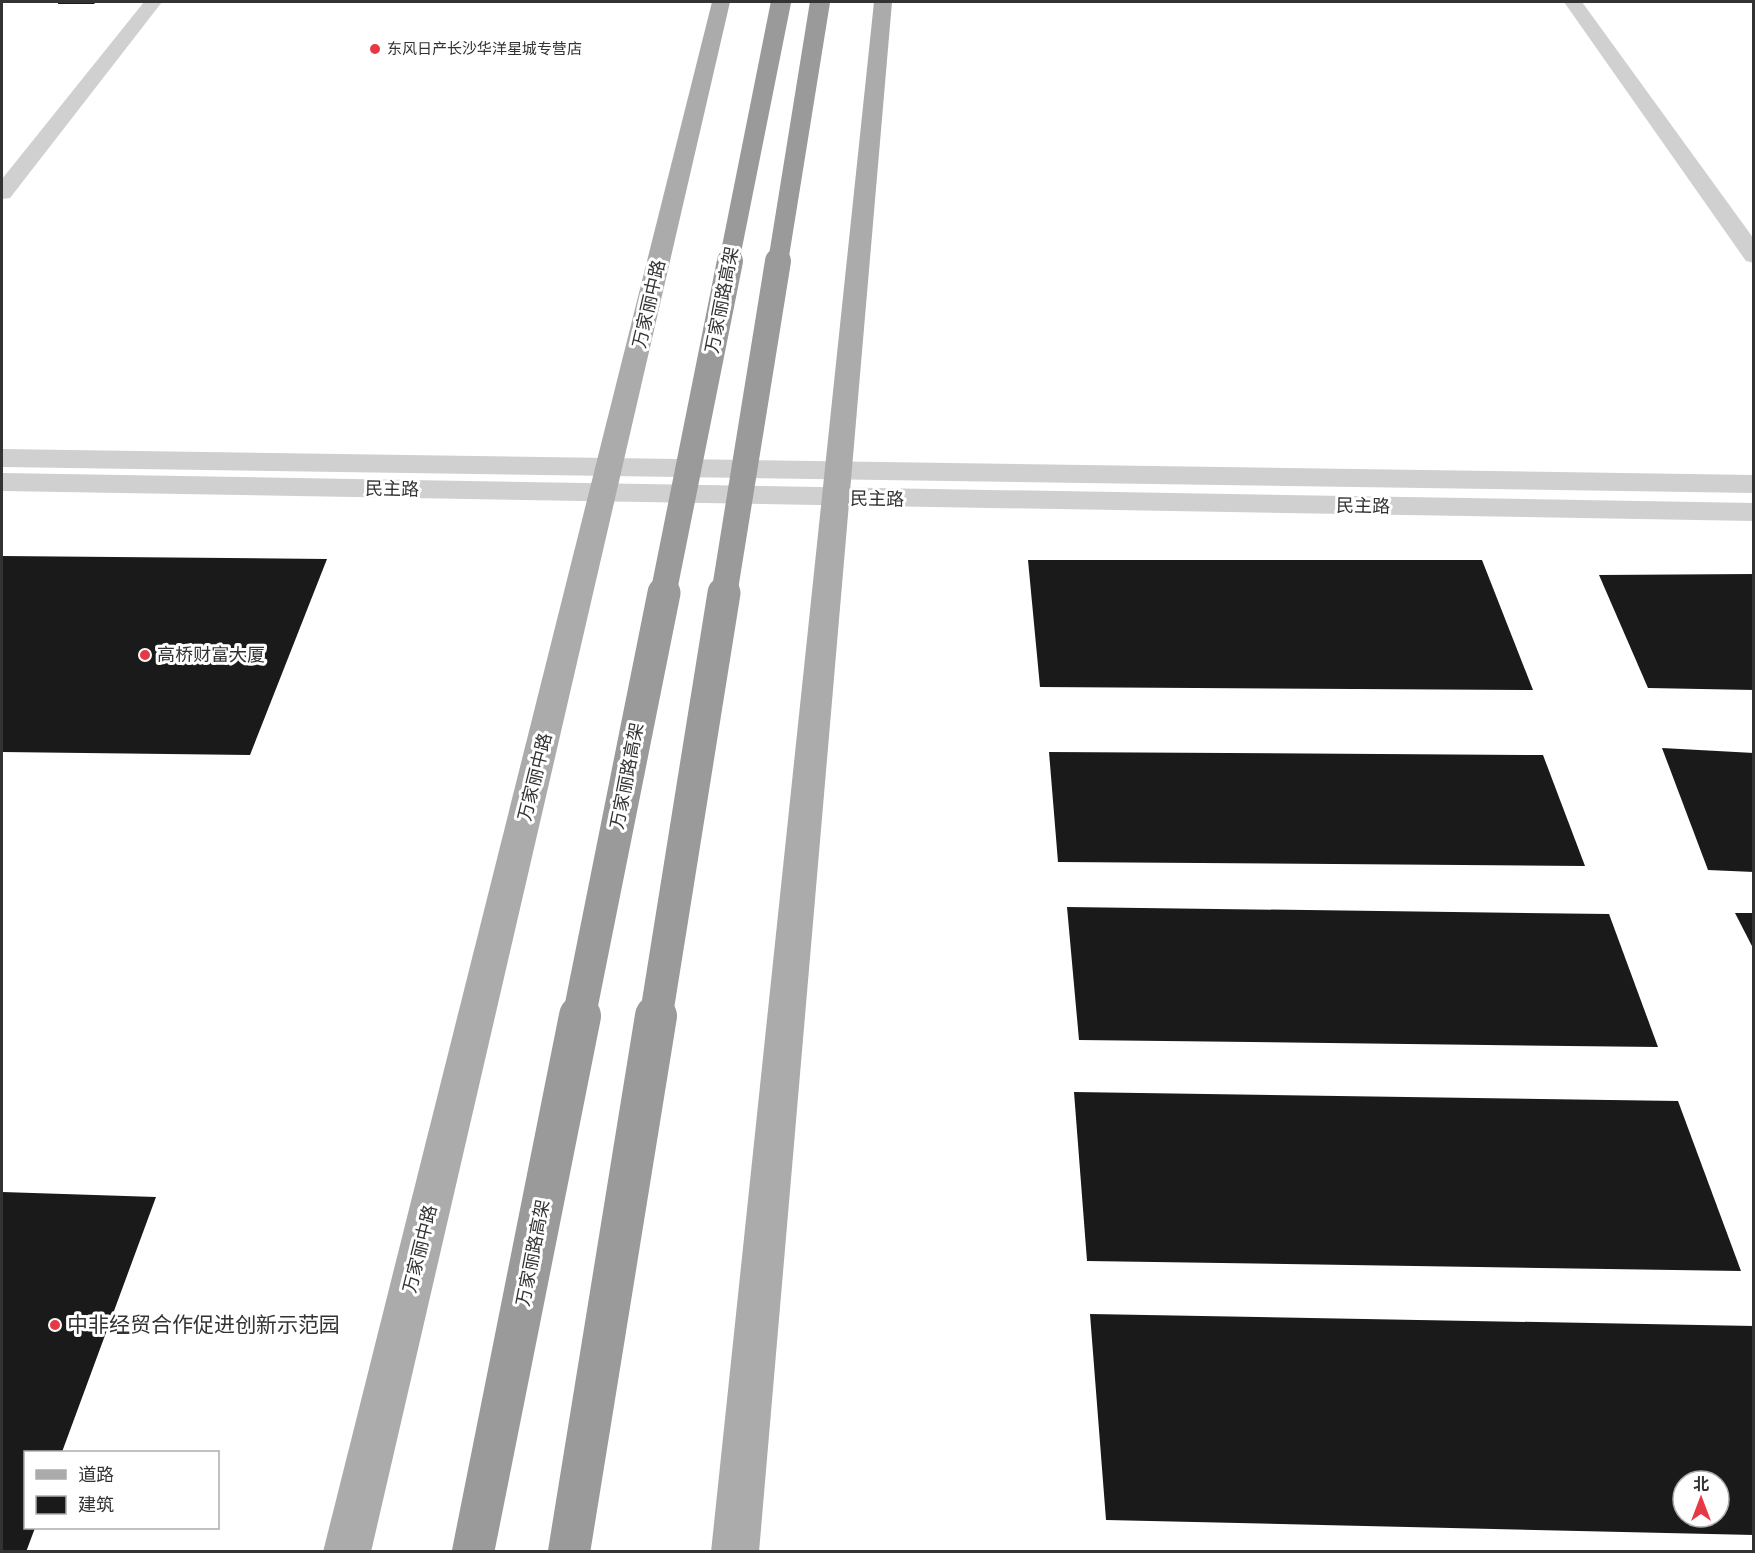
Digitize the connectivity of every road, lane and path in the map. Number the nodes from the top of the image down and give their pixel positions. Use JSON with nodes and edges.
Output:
{"nodes":[{"id":1,"x":153,"y":2,"type":"edge"},
{"id":2,"x":721,"y":2,"type":"edge"},
{"id":3,"x":782,"y":2,"type":"edge"},
{"id":4,"x":820,"y":2,"type":"edge"},
{"id":5,"x":883,"y":2,"type":"edge"},
{"id":6,"x":1573,"y":2,"type":"edge"},
{"id":7,"x":2,"y":193,"type":"edge"},
{"id":8,"x":1754,"y":256,"type":"edge"},
{"id":9,"x":2,"y":458,"type":"edge"},
{"id":10,"x":607,"y":480,"type":"junction"},
{"id":11,"x":2,"y":482,"type":"edge"},
{"id":12,"x":1754,"y":484,"type":"edge"},
{"id":13,"x":837,"y":485,"type":"junction"},
{"id":14,"x":1754,"y":512,"type":"edge"},
{"id":15,"x":346,"y":1551,"type":"edge"},
{"id":16,"x":473,"y":1551,"type":"edge"},
{"id":17,"x":569,"y":1551,"type":"edge"},
{"id":18,"x":735,"y":1551,"type":"edge"}],
"edges":[{"from":1,"to":7,"type":"street"},
{"from":2,"to":10,"type":"main road","name":"万家丽中路"},
{"from":3,"to":16,"type":"highway","name":"万家丽路高架","bridge":true},
{"from":4,"to":17,"type":"highway","bridge":true},
{"from":5,"to":13,"type":"main road"},
{"from":6,"to":8,"type":"street"},
{"from":9,"to":10,"type":"street","name":"民主路"},
{"from":10,"to":11,"type":"street","name":"民主路"},
{"from":10,"to":13,"type":"street","name":"民主路"},
{"from":10,"to":15,"type":"main road","name":"万家丽中路"},
{"from":12,"to":13,"type":"street","name":"民主路"},
{"from":13,"to":14,"type":"street","name":"民主路"},
{"from":13,"to":18,"type":"main road"}]}
